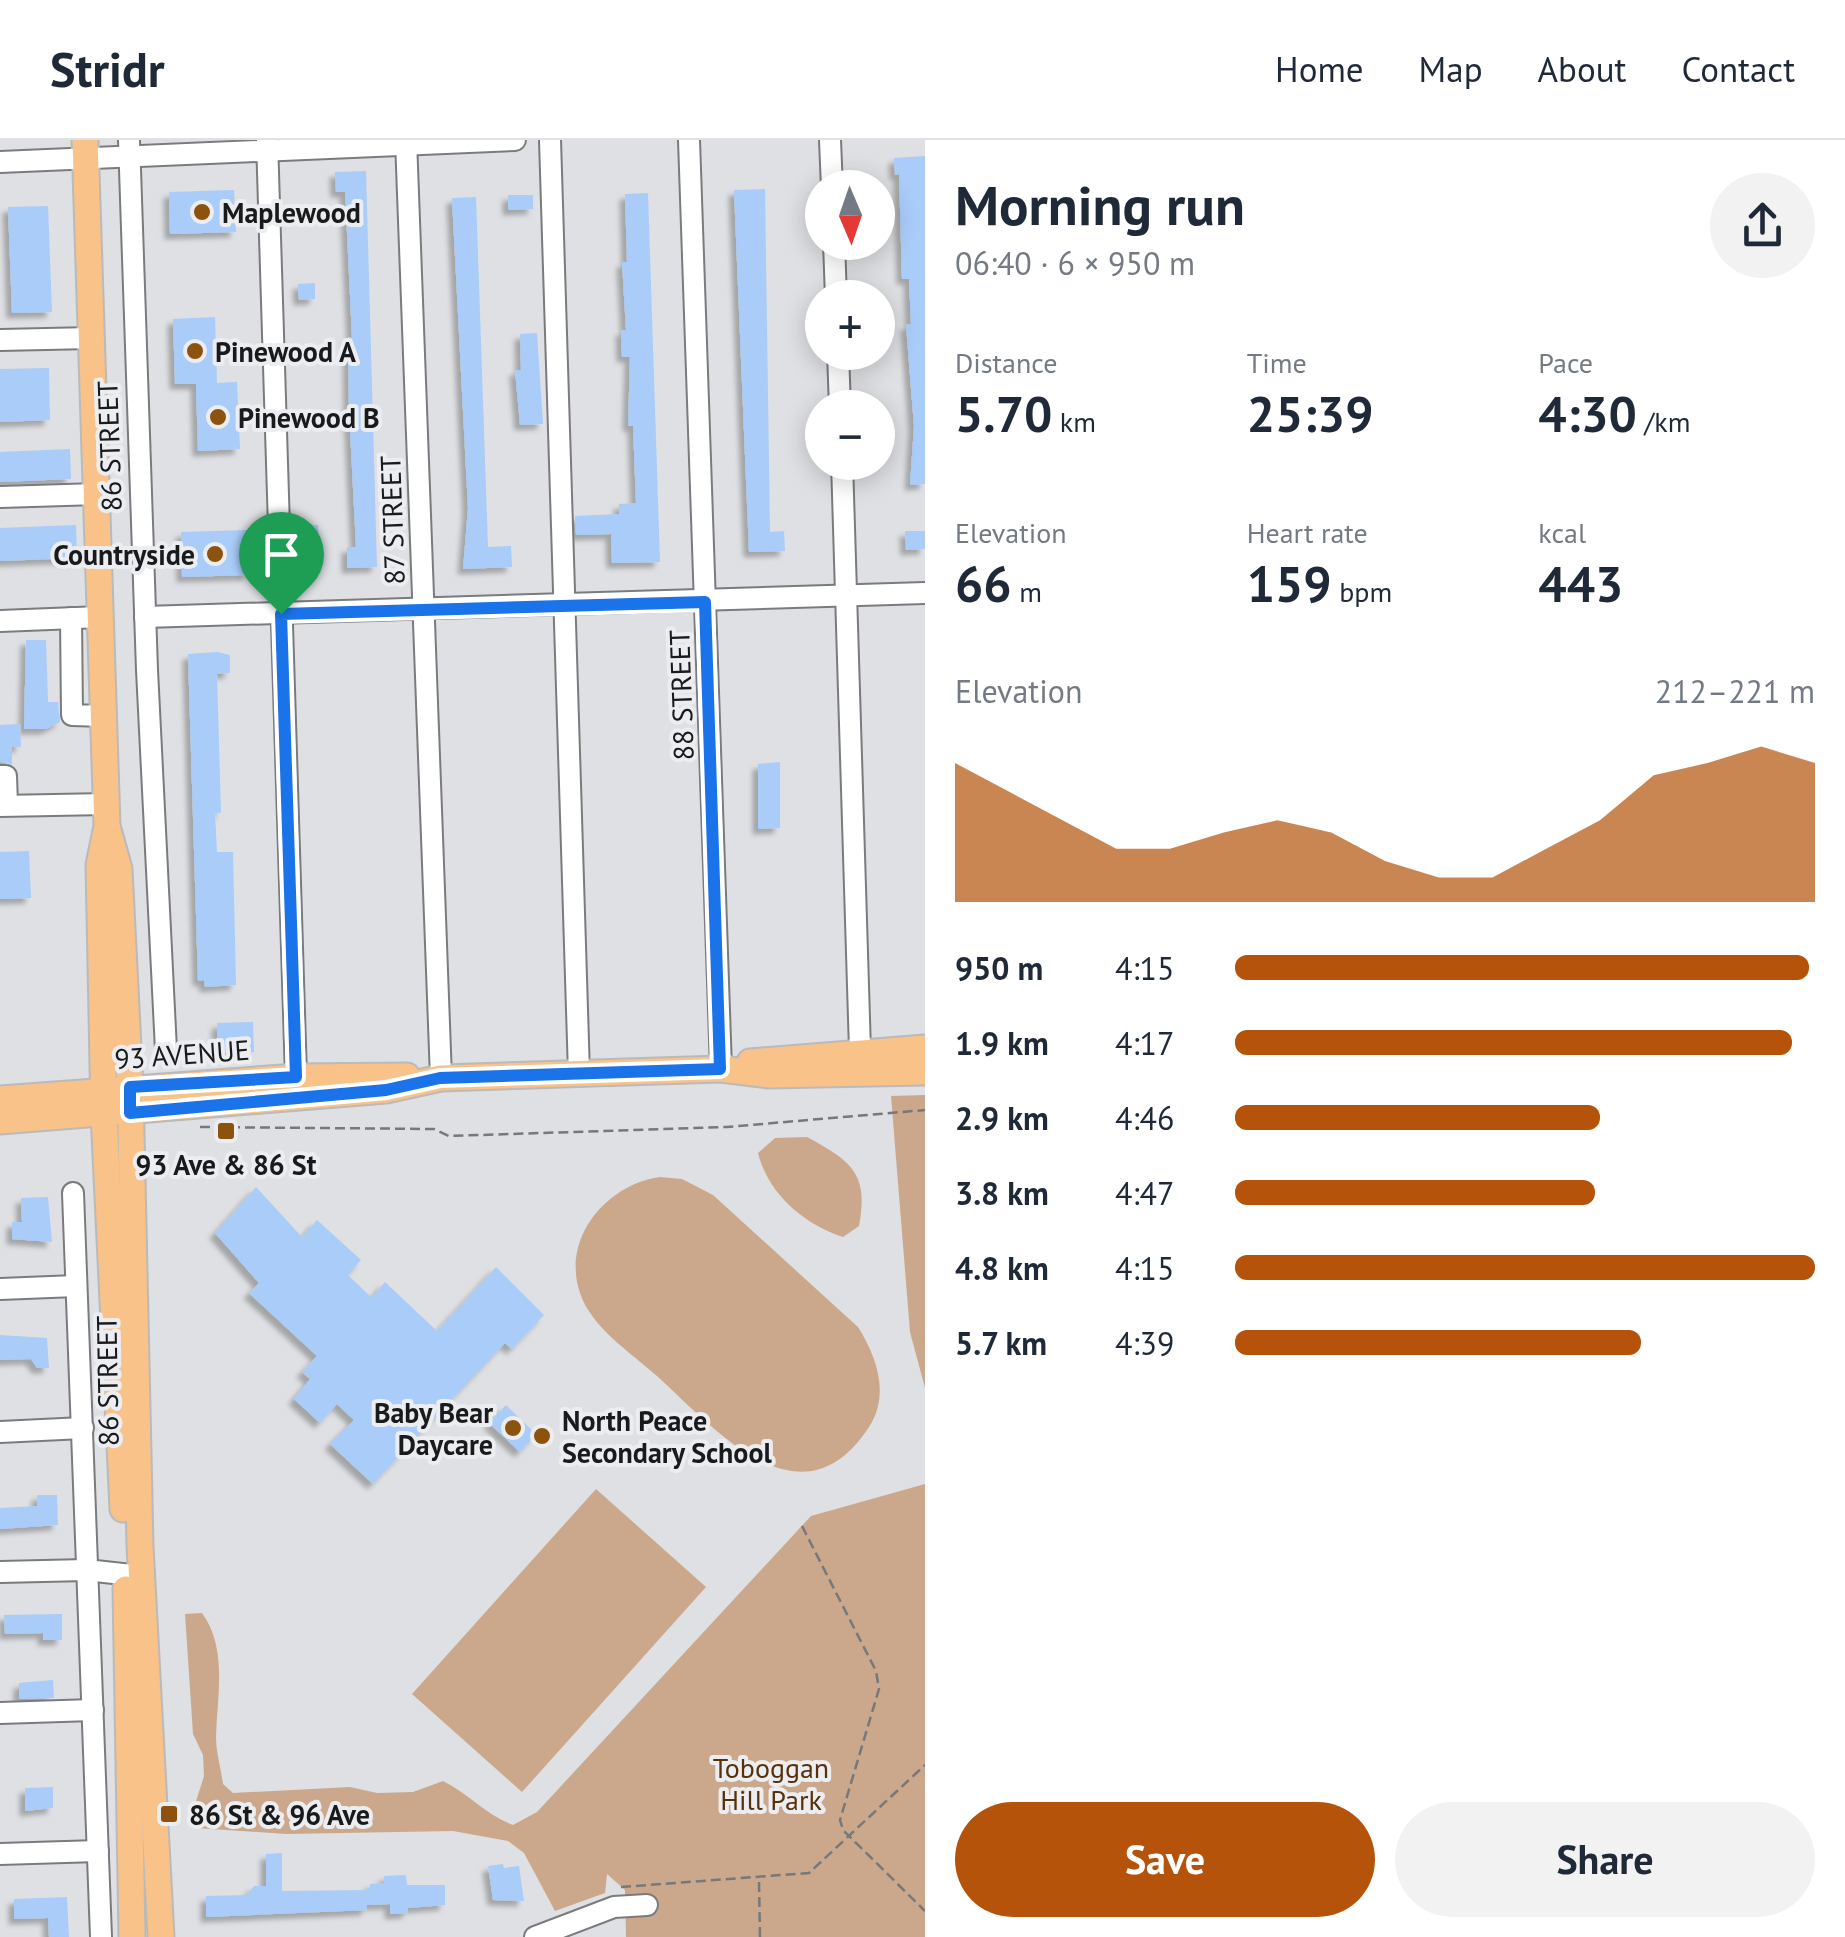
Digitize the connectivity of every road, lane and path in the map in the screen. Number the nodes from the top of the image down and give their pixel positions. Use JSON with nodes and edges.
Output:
{"nodes":[{"id":1,"x":515,"y":140,"type":"edge"},
{"id":2,"x":550,"y":140,"type":"edge"},
{"id":3,"x":689,"y":140,"type":"edge"},
{"id":4,"x":830,"y":140,"type":"edge"},
{"id":5,"x":406,"y":141,"type":"edge"},
{"id":6,"x":267,"y":144,"type":"edge"},
{"id":7,"x":129,"y":147,"type":"edge"},
{"id":8,"x":85,"y":148,"type":"edge"},
{"id":9,"x":0,"y":162,"type":"edge"},
{"id":10,"x":831,"y":170,"type":"edge"},
{"id":11,"x":92,"y":338,"type":"junction"},
{"id":12,"x":0,"y":340,"type":"edge"},
{"id":13,"x":843,"y":480,"type":"edge"},
{"id":14,"x":98,"y":494,"type":"junction"},
{"id":15,"x":0,"y":497,"type":"edge"},
{"id":16,"x":925,"y":593,"type":"edge"},
{"id":17,"x":847,"y":596,"type":"junction"},
{"id":18,"x":705,"y":602,"type":"junction"},
{"id":19,"x":564,"y":607,"type":"junction"},
{"id":20,"x":423,"y":610,"type":"junction"},
{"id":21,"x":281,"y":614,"type":"junction"},
{"id":22,"x":102,"y":617,"type":"junction"},
{"id":23,"x":144,"y":617,"type":"junction"},
{"id":24,"x":71,"y":618,"type":"junction"},
{"id":25,"x":0,"y":621,"type":"edge"},
{"id":26,"x":104,"y":716,"type":"junction"},
{"id":27,"x":0,"y":776,"type":"edge"},
{"id":28,"x":3,"y":806,"type":"edge"},
{"id":29,"x":107,"y":815,"type":"junction"},
{"id":30,"x":925,"y":1048,"type":"edge"},
{"id":31,"x":166,"y":1050,"type":"dead end"},
{"id":32,"x":860,"y":1051,"type":"junction"},
{"id":33,"x":720,"y":1069,"type":"junction"},
{"id":34,"x":925,"y":1072,"type":"edge"},
{"id":35,"x":579,"y":1074,"type":"junction"},
{"id":36,"x":296,"y":1077,"type":"junction"},
{"id":37,"x":434,"y":1079,"type":"junction"},
{"id":38,"x":0,"y":1099,"type":"edge"},
{"id":39,"x":130,"y":1100,"type":"junction"},
{"id":40,"x":104,"y":1102,"type":"junction"},
{"id":41,"x":925,"y":1110,"type":"edge"},
{"id":42,"x":0,"y":1121,"type":"edge"},
{"id":43,"x":193,"y":1126,"type":"dead end"},
{"id":44,"x":73,"y":1193,"type":"dead end"},
{"id":45,"x":76,"y":1286,"type":"junction"},
{"id":46,"x":0,"y":1289,"type":"edge"},
{"id":47,"x":83,"y":1428,"type":"junction"},
{"id":48,"x":0,"y":1432,"type":"edge"},
{"id":49,"x":802,"y":1526,"type":"dead end"},
{"id":50,"x":86,"y":1570,"type":"junction"},
{"id":51,"x":0,"y":1572,"type":"edge"},
{"id":52,"x":133,"y":1574,"type":"junction"},
{"id":53,"x":93,"y":1710,"type":"junction"},
{"id":54,"x":0,"y":1714,"type":"edge"},
{"id":55,"x":925,"y":1766,"type":"edge"},
{"id":56,"x":852,"y":1838,"type":"junction"},
{"id":57,"x":98,"y":1851,"type":"junction"},
{"id":58,"x":0,"y":1854,"type":"edge"},
{"id":59,"x":759,"y":1880,"type":"junction"},
{"id":60,"x":647,"y":1905,"type":"dead end"},
{"id":61,"x":614,"y":1907,"type":"junction"},
{"id":62,"x":925,"y":1911,"type":"edge"},
{"id":63,"x":101,"y":1937,"type":"edge"},
{"id":64,"x":132,"y":1937,"type":"edge"},
{"id":65,"x":161,"y":1937,"type":"edge"},
{"id":66,"x":535,"y":1937,"type":"edge"},
{"id":67,"x":760,"y":1937,"type":"edge"}],
"edges":[{"from":1,"to":5,"type":"street"},
{"from":2,"to":19,"type":"street"},
{"from":3,"to":18,"type":"street","name":"88 STREET"},
{"from":4,"to":10,"type":"street"},
{"from":5,"to":6,"type":"street"},
{"from":5,"to":20,"type":"street","name":"87 STREET"},
{"from":6,"to":7,"type":"street"},
{"from":6,"to":21,"type":"street"},
{"from":7,"to":8,"type":"street"},
{"from":7,"to":23,"type":"street","name":"86 STREET"},
{"from":8,"to":9,"type":"street"},
{"from":8,"to":11,"type":"main road","name":"86 STREET"},
{"from":11,"to":12,"type":"street"},
{"from":11,"to":14,"type":"main road","name":"86 STREET"},
{"from":13,"to":17,"type":"street"},
{"from":14,"to":15,"type":"street"},
{"from":14,"to":22,"type":"main road","name":"86 STREET"},
{"from":16,"to":17,"type":"street"},
{"from":17,"to":18,"type":"street"},
{"from":17,"to":32,"type":"street"},
{"from":18,"to":19,"type":"street"},
{"from":18,"to":33,"type":"street","name":"88 STREET"},
{"from":19,"to":20,"type":"street"},
{"from":19,"to":35,"type":"street"},
{"from":20,"to":21,"type":"street"},
{"from":20,"to":37,"type":"street","name":"87 STREET"},
{"from":21,"to":23,"type":"street"},
{"from":21,"to":36,"type":"street"},
{"from":22,"to":24,"type":"street"},
{"from":22,"to":26,"type":"main road","name":"86 STREET"},
{"from":23,"to":31,"type":"street","name":"86 STREET"},
{"from":24,"to":25,"type":"street"},
{"from":24,"to":26,"type":"street"},
{"from":26,"to":29,"type":"main road","name":"86 STREET"},
{"from":27,"to":28,"type":"street"},
{"from":28,"to":29,"type":"street"},
{"from":29,"to":39,"type":"main road","name":"86 STREET"},
{"from":29,"to":40,"type":"main road","name":"86 STREET"},
{"from":30,"to":32,"type":"main road","name":"93 AVENUE"},
{"from":32,"to":33,"type":"main road","name":"93 AVENUE"},
{"from":33,"to":34,"type":"main road","name":"93 AVENUE"},
{"from":33,"to":35,"type":"main road","name":"93 AVENUE"},
{"from":35,"to":37,"type":"main road","name":"93 AVENUE"},
{"from":36,"to":37,"type":"main road","name":"93 AVENUE"},
{"from":36,"to":39,"type":"main road","name":"93 AVENUE"},
{"from":37,"to":39,"type":"main road","name":"93 AVENUE"},
{"from":38,"to":40,"type":"main road","name":"93 AVENUE"},
{"from":39,"to":40,"type":"main road","name":"93 AVENUE"},
{"from":39,"to":52,"type":"main road","name":"86 STREET"},
{"from":40,"to":42,"type":"main road","name":"93 AVENUE"},
{"from":40,"to":52,"type":"main road","name":"86 STREET"},
{"from":41,"to":43,"type":"path"},
{"from":44,"to":45,"type":"street","name":"86 STREET"},
{"from":45,"to":46,"type":"street"},
{"from":45,"to":47,"type":"street","name":"86 STREET"},
{"from":47,"to":48,"type":"street"},
{"from":47,"to":50,"type":"street","name":"86 STREET"},
{"from":49,"to":56,"type":"path"},
{"from":50,"to":51,"type":"street"},
{"from":50,"to":52,"type":"street"},
{"from":50,"to":53,"type":"street","name":"86 STREET"},
{"from":52,"to":64,"type":"main road","name":"86 STREET"},
{"from":52,"to":65,"type":"main road","name":"86 STREET"},
{"from":53,"to":54,"type":"street"},
{"from":53,"to":57,"type":"street","name":"86 STREET"},
{"from":55,"to":56,"type":"path"},
{"from":56,"to":59,"type":"path"},
{"from":56,"to":62,"type":"path"},
{"from":57,"to":58,"type":"street"},
{"from":57,"to":63,"type":"street","name":"86 STREET"},
{"from":59,"to":61,"type":"path"},
{"from":59,"to":67,"type":"path"},
{"from":60,"to":61,"type":"street"},
{"from":61,"to":66,"type":"street"}]}
